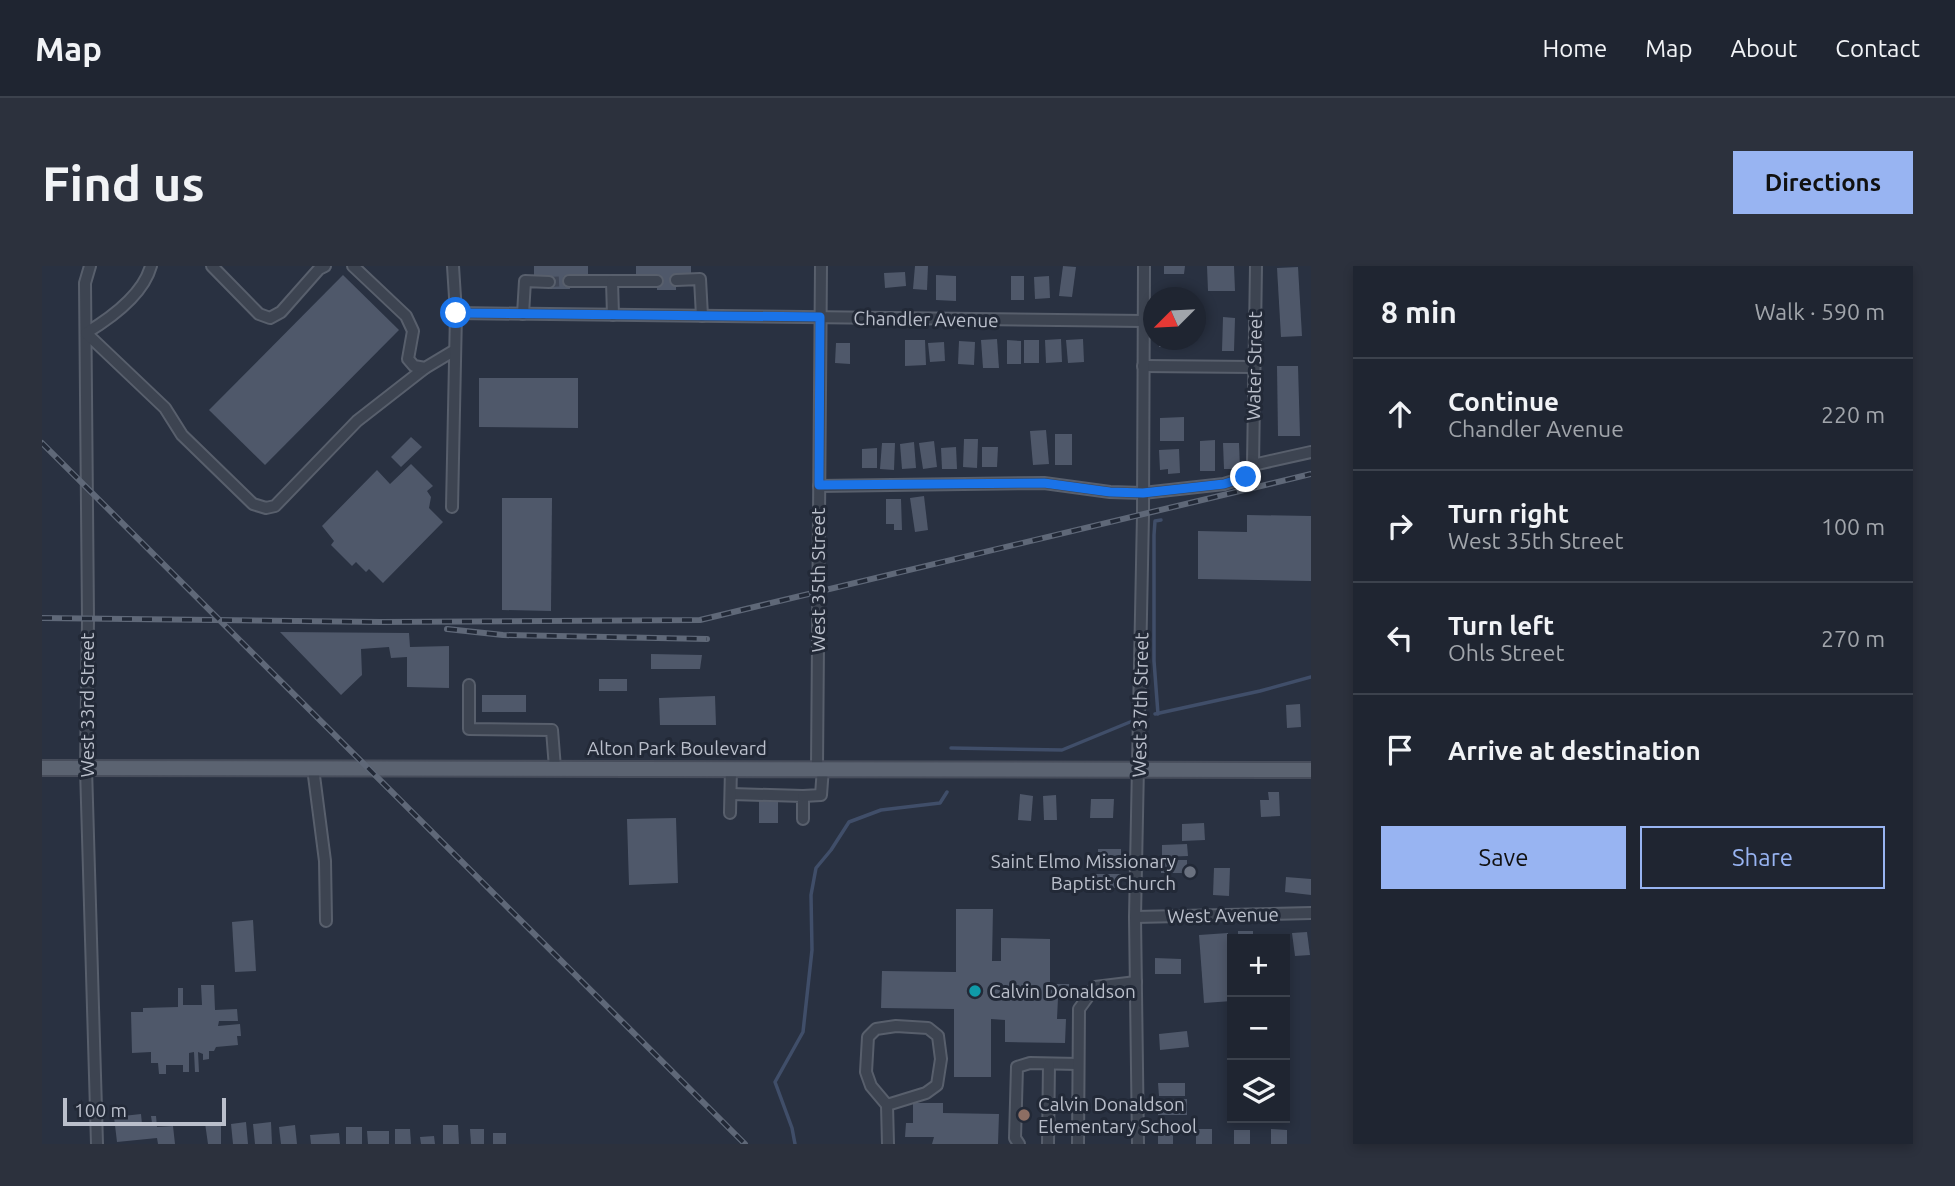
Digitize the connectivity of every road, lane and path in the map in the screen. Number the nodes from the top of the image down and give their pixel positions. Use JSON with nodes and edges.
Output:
{"nodes":[{"id":1,"x":90,"y":266,"type":"edge"},
{"id":2,"x":151,"y":266,"type":"edge"},
{"id":3,"x":212,"y":266,"type":"edge"},
{"id":4,"x":325,"y":266,"type":"edge"},
{"id":5,"x":353,"y":266,"type":"edge"},
{"id":6,"x":453,"y":266,"type":"edge"},
{"id":7,"x":821,"y":266,"type":"edge"},
{"id":8,"x":1144,"y":266,"type":"edge"},
{"id":9,"x":1255,"y":266,"type":"edge"},
{"id":10,"x":676,"y":280,"type":"dead end"},
{"id":11,"x":569,"y":281,"type":"tunnel mouth"},
{"id":12,"x":612,"y":281,"type":"junction"},
{"id":13,"x":657,"y":281,"type":"dead end"},
{"id":14,"x":549,"y":282,"type":"tunnel mouth"},
{"id":15,"x":1144,"y":287,"type":"edge"},
{"id":16,"x":456,"y":313,"type":"junction"},
{"id":17,"x":523,"y":314,"type":"junction"},
{"id":18,"x":613,"y":315,"type":"junction"},
{"id":19,"x":702,"y":316,"type":"junction"},
{"id":20,"x":820,"y":317,"type":"junction"},
{"id":21,"x":1143,"y":321,"type":"edge"},
{"id":22,"x":86,"y":333,"type":"junction"},
{"id":23,"x":455,"y":350,"type":"junction"},
{"id":24,"x":1143,"y":350,"type":"edge"},
{"id":25,"x":1143,"y":366,"type":"junction"},
{"id":26,"x":1253,"y":367,"type":"junction"},
{"id":27,"x":425,"y":368,"type":"junction"},
{"id":28,"x":1311,"y":452,"type":"edge"},
{"id":29,"x":1253,"y":465,"type":"junction"},
{"id":30,"x":819,"y":485,"type":"junction"},
{"id":31,"x":1143,"y":493,"type":"junction"},
{"id":32,"x":452,"y":507,"type":"dead end"},
{"id":33,"x":469,"y":685,"type":"dead end"},
{"id":34,"x":42,"y":768,"type":"edge"},
{"id":35,"x":82,"y":768,"type":"junction"},
{"id":36,"x":313,"y":768,"type":"junction"},
{"id":37,"x":555,"y":768,"type":"junction"},
{"id":38,"x":731,"y":768,"type":"junction"},
{"id":39,"x":820,"y":768,"type":"junction"},
{"id":40,"x":1139,"y":769,"type":"junction"},
{"id":41,"x":1311,"y":770,"type":"edge"},
{"id":42,"x":731,"y":794,"type":"junction"},
{"id":43,"x":803,"y":796,"type":"junction"},
{"id":44,"x":730,"y":813,"type":"dead end"},
{"id":45,"x":803,"y":818,"type":"dead end"},
{"id":46,"x":1311,"y":913,"type":"edge"},
{"id":47,"x":1135,"y":917,"type":"junction"},
{"id":48,"x":326,"y":921,"type":"dead end"},
{"id":49,"x":1136,"y":982,"type":"junction"},
{"id":50,"x":1049,"y":1064,"type":"junction"},
{"id":51,"x":1078,"y":1064,"type":"junction"},
{"id":52,"x":887,"y":1105,"type":"junction"},
{"id":53,"x":97,"y":1144,"type":"edge"},
{"id":54,"x":888,"y":1144,"type":"edge"},
{"id":55,"x":1018,"y":1144,"type":"edge"},
{"id":56,"x":1048,"y":1144,"type":"edge"},
{"id":57,"x":1079,"y":1144,"type":"edge"},
{"id":58,"x":1138,"y":1144,"type":"edge"}],
"edges":[{"from":1,"to":22,"type":"street","name":"West 33rd Street"},
{"from":2,"to":22,"type":"street"},
{"from":3,"to":4,"type":"street"},
{"from":5,"to":27,"type":"street"},
{"from":6,"to":16,"type":"street"},
{"from":7,"to":20,"type":"street","name":"West 35th Street"},
{"from":8,"to":15,"type":"street","name":"West 37th Street"},
{"from":9,"to":26,"type":"street","name":"Water Street"},
{"from":10,"to":19,"type":"street"},
{"from":11,"to":12,"type":"street"},
{"from":12,"to":13,"type":"street"},
{"from":12,"to":18,"type":"street"},
{"from":14,"to":17,"type":"street"},
{"from":16,"to":17,"type":"street","name":"Chandler Avenue"},
{"from":16,"to":23,"type":"street"},
{"from":17,"to":18,"type":"street","name":"Chandler Avenue"},
{"from":18,"to":19,"type":"street","name":"Chandler Avenue"},
{"from":19,"to":20,"type":"street","name":"Chandler Avenue"},
{"from":20,"to":21,"type":"street","name":"Chandler Avenue"},
{"from":20,"to":30,"type":"street","name":"West 35th Street"},
{"from":22,"to":27,"type":"street"},
{"from":22,"to":35,"type":"street","name":"West 33rd Street"},
{"from":23,"to":27,"type":"street"},
{"from":23,"to":32,"type":"street"},
{"from":24,"to":25,"type":"street","name":"West 37th Street"},
{"from":25,"to":26,"type":"street"},
{"from":25,"to":31,"type":"street","name":"West 37th Street"},
{"from":26,"to":29,"type":"street","name":"Water Street"},
{"from":28,"to":29,"type":"street"},
{"from":29,"to":31,"type":"street"},
{"from":30,"to":31,"type":"street"},
{"from":30,"to":39,"type":"street","name":"West 35th Street"},
{"from":31,"to":40,"type":"street","name":"West 37th Street"},
{"from":33,"to":37,"type":"street"},
{"from":34,"to":35,"type":"main road","name":"Alton Park Boulevard"},
{"from":35,"to":36,"type":"main road","name":"Alton Park Boulevard"},
{"from":35,"to":53,"type":"street","name":"West 33rd Street"},
{"from":36,"to":37,"type":"main road","name":"Alton Park Boulevard"},
{"from":36,"to":48,"type":"street"},
{"from":37,"to":38,"type":"main road","name":"Alton Park Boulevard"},
{"from":38,"to":39,"type":"main road","name":"Alton Park Boulevard"},
{"from":38,"to":42,"type":"street"},
{"from":39,"to":40,"type":"main road","name":"Alton Park Boulevard"},
{"from":39,"to":43,"type":"street","name":"West 35th Street"},
{"from":40,"to":41,"type":"main road","name":"Alton Park Boulevard"},
{"from":40,"to":47,"type":"street","name":"West 37th Street"},
{"from":42,"to":43,"type":"street"},
{"from":42,"to":44,"type":"street"},
{"from":43,"to":45,"type":"street"},
{"from":46,"to":47,"type":"street","name":"West Avenue"},
{"from":47,"to":49,"type":"street","name":"West 37th Street"},
{"from":49,"to":51,"type":"street"},
{"from":49,"to":58,"type":"street","name":"West 37th Street"},
{"from":50,"to":51,"type":"street"},
{"from":50,"to":55,"type":"street"},
{"from":50,"to":56,"type":"street"},
{"from":51,"to":57,"type":"street"},
{"from":52,"to":52,"type":"street"},
{"from":52,"to":54,"type":"street"}]}
